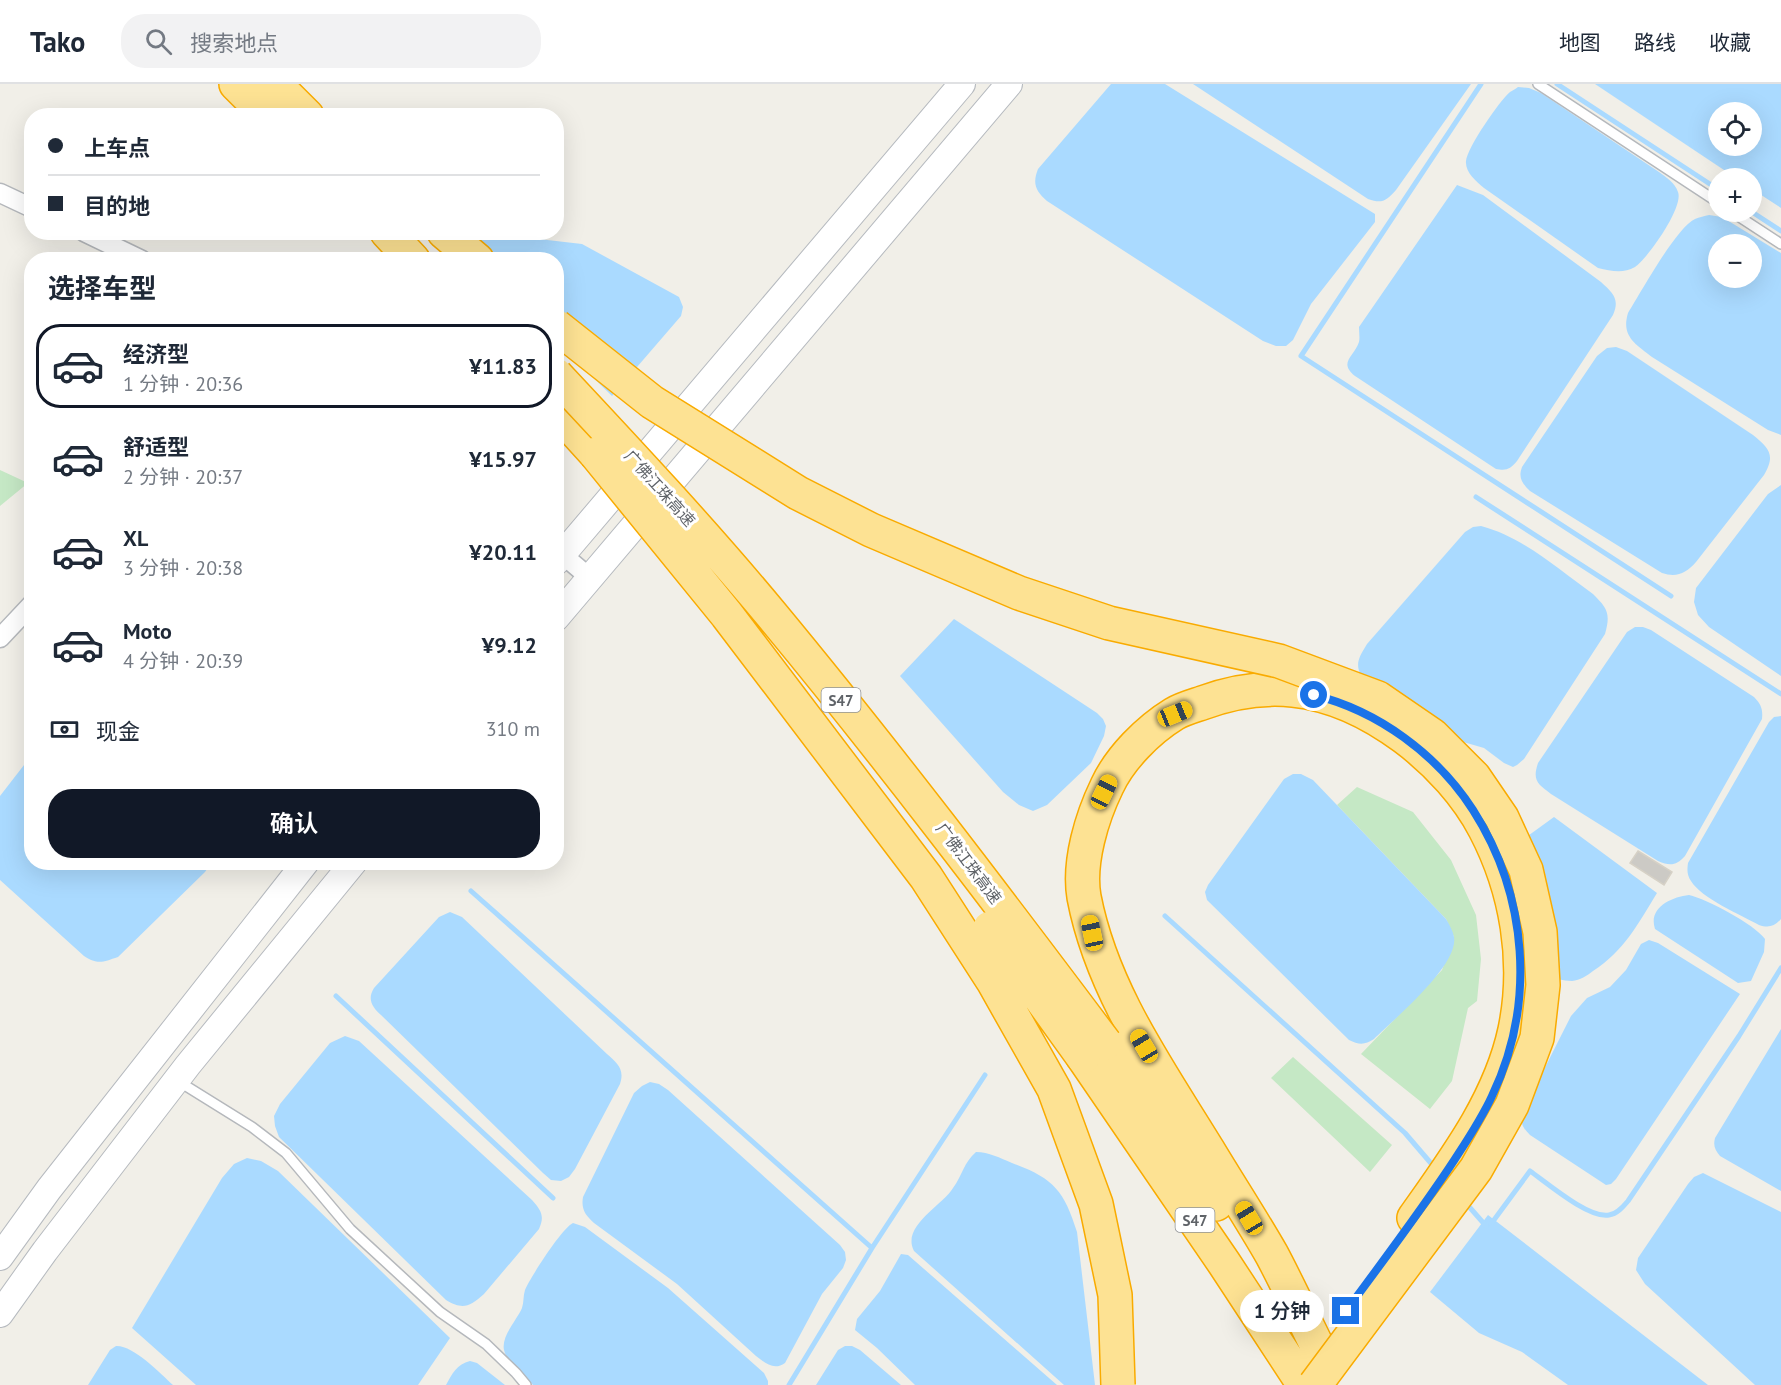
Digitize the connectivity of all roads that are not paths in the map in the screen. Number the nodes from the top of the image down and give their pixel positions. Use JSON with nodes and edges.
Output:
{"nodes":[{"id":1,"x":236,"y":84,"type":"edge"},
{"id":2,"x":275,"y":84,"type":"edge"},
{"id":3,"x":962,"y":84,"type":"edge"},
{"id":4,"x":1008,"y":84,"type":"edge"},
{"id":5,"x":1538,"y":84,"type":"edge"},
{"id":6,"x":260,"y":108,"type":"edge"},
{"id":7,"x":299,"y":108,"type":"edge"},
{"id":8,"x":0,"y":193,"type":"edge"},
{"id":9,"x":1708,"y":196,"type":"edge"},
{"id":10,"x":24,"y":204,"type":"edge"},
{"id":11,"x":1747,"y":222,"type":"edge"},
{"id":12,"x":101,"y":240,"type":"edge"},
{"id":13,"x":394,"y":240,"type":"edge"},
{"id":14,"x":428,"y":240,"type":"edge"},
{"id":15,"x":453,"y":240,"type":"edge"},
{"id":16,"x":1781,"y":244,"type":"edge"},
{"id":17,"x":125,"y":252,"type":"edge"},
{"id":18,"x":406,"y":252,"type":"edge"},
{"id":19,"x":440,"y":252,"type":"edge"},
{"id":20,"x":468,"y":252,"type":"edge"},
{"id":21,"x":564,"y":332,"type":"edge"},
{"id":22,"x":564,"y":384,"type":"edge"},
{"id":23,"x":564,"y":419,"type":"edge"},
{"id":24,"x":596,"y":454,"type":"junction"},
{"id":25,"x":564,"y":549,"type":"edge"},
{"id":26,"x":564,"y":559,"type":"edge"},
{"id":27,"x":590,"y":578,"type":"junction"},
{"id":28,"x":564,"y":609,"type":"edge"},
{"id":29,"x":24,"y":612,"type":"edge"},
{"id":30,"x":0,"y":638,"type":"edge"},
{"id":31,"x":300,"y":870,"type":"edge"},
{"id":32,"x":347,"y":870,"type":"edge"},
{"id":33,"x":1094,"y":1050,"type":"junction"},
{"id":34,"x":176,"y":1080,"type":"junction"},
{"id":35,"x":0,"y":1257,"type":"edge"},
{"id":36,"x":0,"y":1314,"type":"edge"},
{"id":37,"x":1312,"y":1379,"type":"edge"},
{"id":38,"x":526,"y":1385,"type":"edge"},
{"id":39,"x":1118,"y":1385,"type":"edge"}],
"edges":[{"from":1,"to":6,"type":"highway"},
{"from":2,"to":7,"type":"highway"},
{"from":3,"to":25,"type":"main road"},
{"from":4,"to":27,"type":"main road"},
{"from":5,"to":9,"type":"lane"},
{"from":8,"to":10,"type":"street"},
{"from":11,"to":16,"type":"lane"},
{"from":12,"to":17,"type":"street"},
{"from":13,"to":18,"type":"highway"},
{"from":14,"to":19,"type":"highway"},
{"from":15,"to":20,"type":"highway"},
{"from":21,"to":37,"type":"highway","bridge":true},
{"from":22,"to":33,"type":"highway","name":"广佛江珠高速","number":"S47","bridge":true},
{"from":23,"to":24,"type":"highway","name":"广佛江珠高速","number":"S47"},
{"from":24,"to":33,"type":"highway","name":"广佛江珠高速","number":"S47","bridge":true},
{"from":24,"to":39,"type":"highway","bridge":true},
{"from":26,"to":27,"type":"street"},
{"from":27,"to":28,"type":"main road"},
{"from":29,"to":30,"type":"street"},
{"from":31,"to":35,"type":"main road"},
{"from":32,"to":34,"type":"main road"},
{"from":33,"to":37,"type":"highway","name":"广佛江珠高速","number":"S47"},
{"from":34,"to":36,"type":"main road"},
{"from":34,"to":38,"type":"lane"},
{"from":37,"to":37,"type":"highway"}]}
